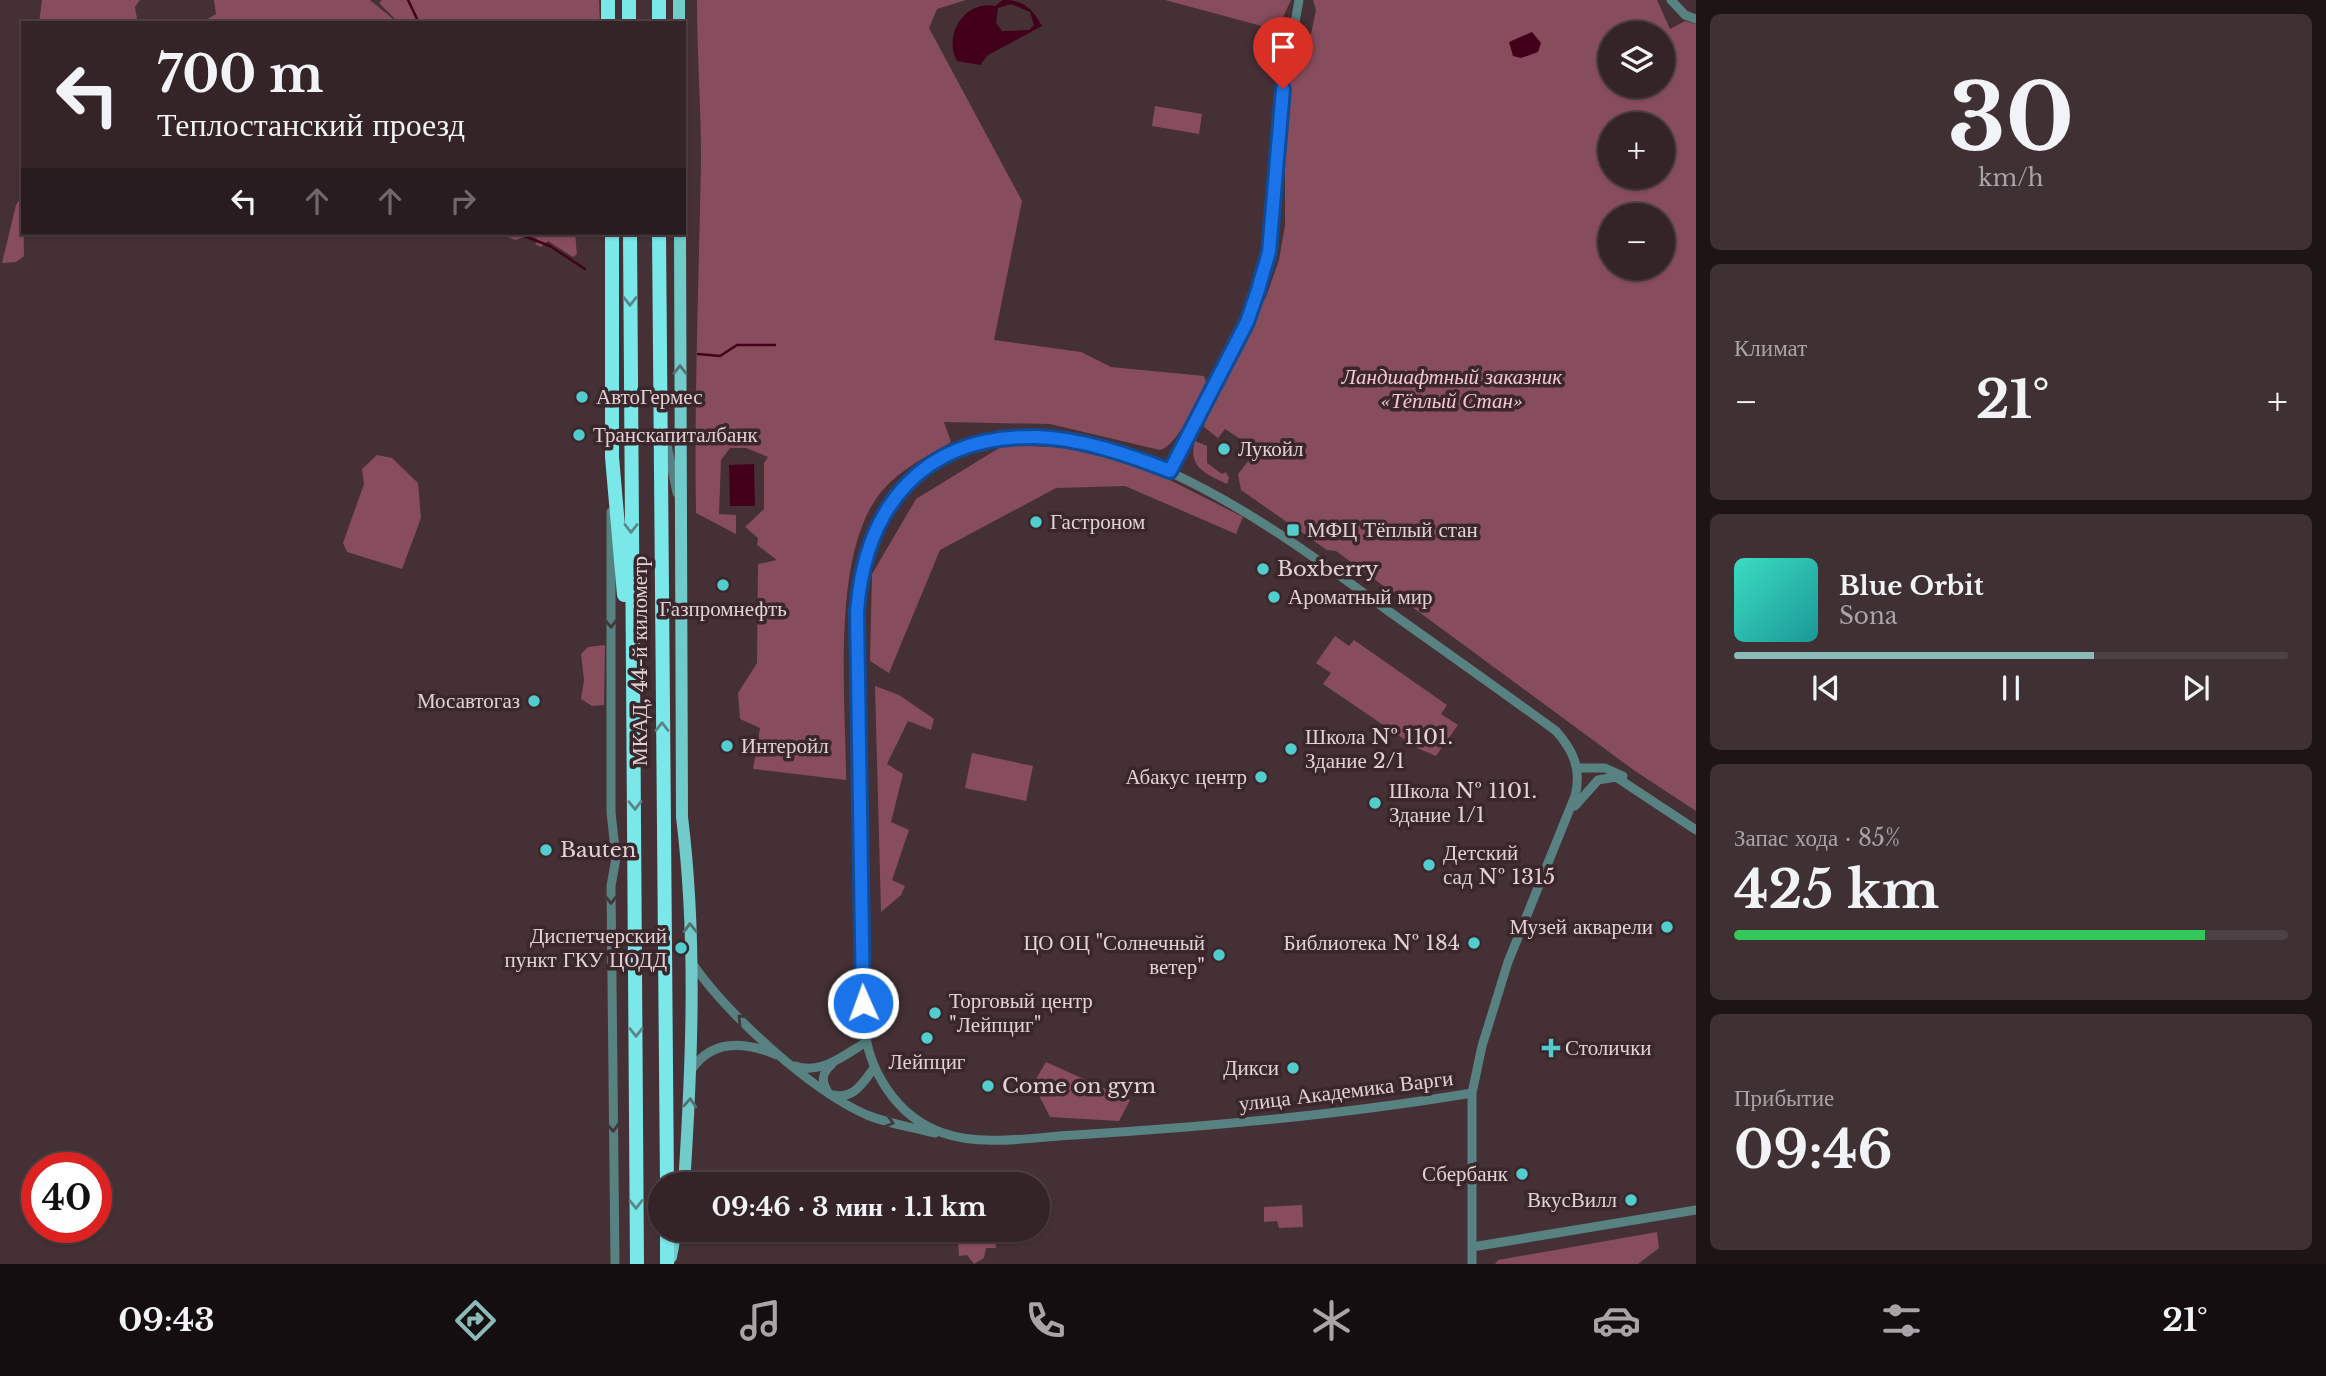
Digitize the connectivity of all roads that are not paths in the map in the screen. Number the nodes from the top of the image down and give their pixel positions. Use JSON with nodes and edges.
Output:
{"nodes":[{"id":1,"x":608,"y":0,"type":"edge"},
{"id":2,"x":629,"y":0,"type":"edge"},
{"id":3,"x":659,"y":0,"type":"edge"},
{"id":4,"x":679,"y":0,"type":"edge"},
{"id":5,"x":1299,"y":0,"type":"edge"},
{"id":6,"x":1671,"y":0,"type":"edge"},
{"id":7,"x":1696,"y":19,"type":"edge"},
{"id":8,"x":608,"y":21,"type":"edge"},
{"id":9,"x":629,"y":21,"type":"edge"},
{"id":10,"x":659,"y":21,"type":"edge"},
{"id":11,"x":679,"y":21,"type":"edge"},
{"id":12,"x":612,"y":235,"type":"edge"},
{"id":13,"x":630,"y":235,"type":"edge"},
{"id":14,"x":659,"y":235,"type":"edge"},
{"id":15,"x":680,"y":235,"type":"edge"},
{"id":16,"x":660,"y":408,"type":"junction"},
{"id":17,"x":612,"y":457,"type":"junction"},
{"id":18,"x":1170,"y":471,"type":"junction"},
{"id":19,"x":681,"y":512,"type":"junction"},
{"id":20,"x":632,"y":658,"type":"junction"},
{"id":21,"x":1577,"y":768,"type":"junction"},
{"id":22,"x":1641,"y":791,"type":"junction"},
{"id":23,"x":1569,"y":812,"type":"junction"},
{"id":24,"x":1696,"y":830,"type":"edge"},
{"id":25,"x":691,"y":960,"type":"junction"},
{"id":26,"x":866,"y":1042,"type":"junction"},
{"id":27,"x":840,"y":1058,"type":"junction"},
{"id":28,"x":793,"y":1066,"type":"junction"},
{"id":29,"x":874,"y":1068,"type":"junction"},
{"id":30,"x":692,"y":1069,"type":"junction"},
{"id":31,"x":1472,"y":1093,"type":"junction"},
{"id":32,"x":829,"y":1094,"type":"junction"},
{"id":33,"x":954,"y":1136,"type":"junction"},
{"id":34,"x":667,"y":1172,"type":"edge"},
{"id":35,"x":685,"y":1172,"type":"edge"},
{"id":36,"x":1696,"y":1210,"type":"edge"},
{"id":37,"x":668,"y":1242,"type":"edge"},
{"id":38,"x":674,"y":1242,"type":"edge"},
{"id":39,"x":1472,"y":1247,"type":"junction"},
{"id":40,"x":615,"y":1264,"type":"edge"},
{"id":41,"x":636,"y":1264,"type":"edge"},
{"id":42,"x":669,"y":1264,"type":"edge"},
{"id":43,"x":1472,"y":1264,"type":"edge"}],
"edges":[{"from":1,"to":8,"type":"highway"},
{"from":2,"to":9,"type":"highway"},
{"from":3,"to":10,"type":"highway"},
{"from":4,"to":11,"type":"main road"},
{"from":5,"to":18,"type":"street"},
{"from":6,"to":7,"type":"street"},
{"from":12,"to":17,"type":"highway"},
{"from":13,"to":20,"type":"highway","name":"МКАД, 44-й километр","one_way":true},
{"from":14,"to":16,"type":"highway","name":"МКАД, 44-й километр"},
{"from":19,"to":15,"type":"main road","one_way":true},
{"from":16,"to":19,"type":"street"},
{"from":34,"to":16,"type":"highway","name":"МКАД, 44-й километр","one_way":true},
{"from":17,"to":20,"type":"highway"},
{"from":17,"to":40,"type":"street","one_way":true},
{"from":18,"to":21,"type":"street","name":"улица Академика Варги"},
{"from":18,"to":26,"type":"street","name":"улица Академика Варги"},
{"from":25,"to":19,"type":"main road","one_way":true},
{"from":20,"to":41,"type":"highway","name":"МКАД, 44-й километр","one_way":true},
{"from":21,"to":22,"type":"street"},
{"from":21,"to":23,"type":"street","name":"улица Академика Варги"},
{"from":22,"to":23,"type":"street"},
{"from":22,"to":24,"type":"street"},
{"from":23,"to":31,"type":"street","name":"улица Академика Варги"},
{"from":28,"to":25,"type":"street","one_way":true},
{"from":25,"to":30,"type":"main road"},
{"from":26,"to":27,"type":"street"},
{"from":26,"to":29,"type":"street","name":"улица Академика Варги"},
{"from":27,"to":28,"type":"street"},
{"from":27,"to":32,"type":"street"},
{"from":28,"to":30,"type":"street"},
{"from":28,"to":32,"type":"street"},
{"from":29,"to":32,"type":"street"},
{"from":29,"to":33,"type":"street","name":"улица Академика Варги"},
{"from":35,"to":30,"type":"main road","one_way":true},
{"from":31,"to":33,"type":"street","name":"улица Академика Варги"},
{"from":31,"to":39,"type":"street"},
{"from":32,"to":33,"type":"street","one_way":true},
{"from":36,"to":39,"type":"street"},
{"from":37,"to":42,"type":"highway"},
{"from":38,"to":42,"type":"main road"},
{"from":39,"to":43,"type":"street"}]}
